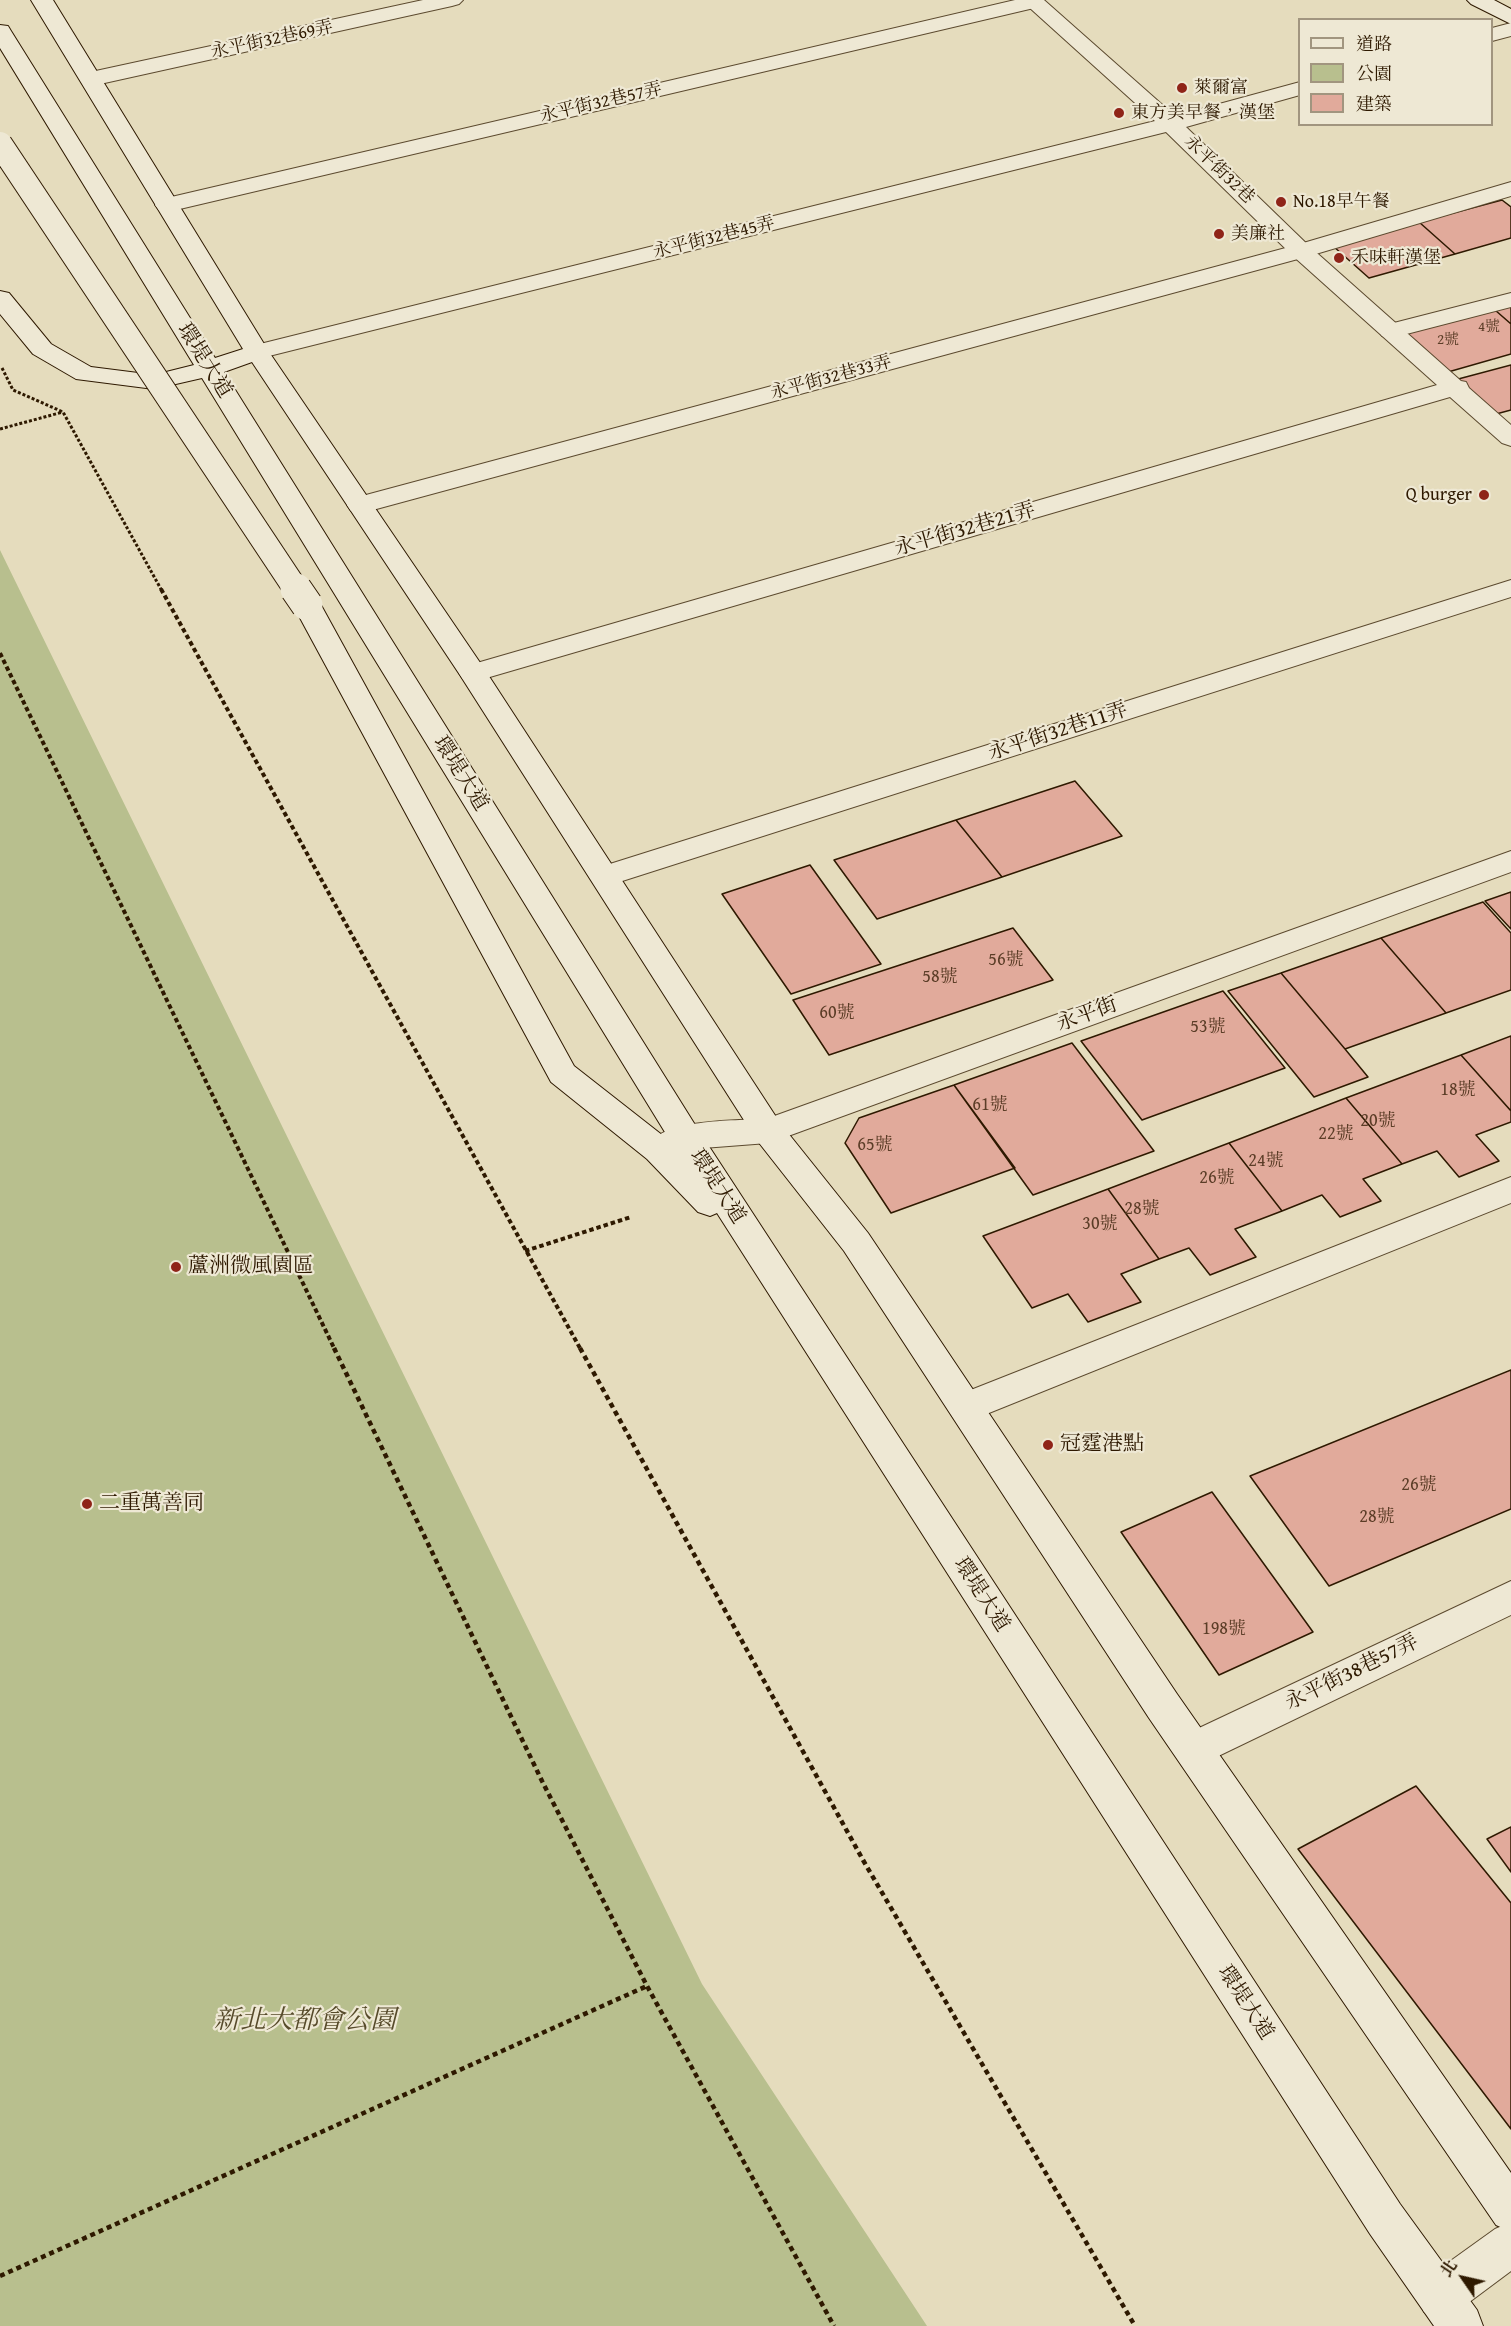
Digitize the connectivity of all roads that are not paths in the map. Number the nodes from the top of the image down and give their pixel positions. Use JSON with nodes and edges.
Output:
{"nodes":[{"id":1,"x":42,"y":0,"type":"edge"},
{"id":2,"x":452,"y":0,"type":"edge"},
{"id":3,"x":1479,"y":0,"type":"edge"},
{"id":4,"x":1033,"y":1,"type":"edge"},
{"id":5,"x":376,"y":8,"type":"edge"},
{"id":6,"x":1511,"y":18,"type":"edge"},
{"id":7,"x":1511,"y":30,"type":"edge"},
{"id":8,"x":0,"y":31,"type":"edge"},
{"id":9,"x":1493,"y":34,"type":"edge"},
{"id":10,"x":91,"y":79,"type":"junction"},
{"id":11,"x":1298,"y":88,"type":"edge"},
{"id":12,"x":1171,"y":124,"type":"junction"},
{"id":13,"x":0,"y":144,"type":"edge"},
{"id":14,"x":1511,"y":189,"type":"edge"},
{"id":15,"x":167,"y":205,"type":"junction"},
{"id":16,"x":1301,"y":251,"type":"junction"},
{"id":17,"x":0,"y":298,"type":"edge"},
{"id":18,"x":1511,"y":300,"type":"edge"},
{"id":19,"x":1391,"y":331,"type":"junction"},
{"id":20,"x":257,"y":352,"type":"junction"},
{"id":21,"x":209,"y":369,"type":"junction"},
{"id":22,"x":1456,"y":387,"type":"junction"},
{"id":23,"x":1510,"y":435,"type":"edge"},
{"id":24,"x":360,"y":505,"type":"junction"},
{"id":25,"x":1511,"y":588,"type":"edge"},
{"id":26,"x":473,"y":673,"type":"junction"},
{"id":27,"x":1511,"y":861,"type":"edge"},
{"id":28,"x":605,"y":876,"type":"junction"},
{"id":29,"x":768,"y":1131,"type":"junction"},
{"id":30,"x":672,"y":1144,"type":"junction"},
{"id":31,"x":1511,"y":1189,"type":"edge"},
{"id":32,"x":966,"y":1407,"type":"junction"},
{"id":33,"x":1511,"y":1597,"type":"edge"},
{"id":34,"x":1194,"y":1749,"type":"junction"},
{"id":35,"x":1511,"y":2210,"type":"edge"},
{"id":36,"x":1511,"y":2244,"type":"edge"},
{"id":37,"x":1450,"y":2311,"type":"edge"}],
"edges":[{"from":1,"to":10,"type":"street"},
{"from":2,"to":5,"type":"street","name":"永平街32巷69弄"},
{"from":3,"to":6,"type":"street"},
{"from":4,"to":12,"type":"street","name":"永平街32巷"},
{"from":4,"to":15,"type":"street","name":"永平街32巷57弄"},
{"from":5,"to":10,"type":"street","name":"永平街32巷69弄"},
{"from":7,"to":9,"type":"street"},
{"from":8,"to":21,"type":"street","name":"環堤大道"},
{"from":10,"to":15,"type":"street"},
{"from":11,"to":12,"type":"street","name":"永平街32巷45弄"},
{"from":12,"to":16,"type":"street","name":"永平街32巷"},
{"from":12,"to":20,"type":"street","name":"永平街32巷45弄"},
{"from":13,"to":30,"type":"street","bridge":true},
{"from":14,"to":16,"type":"street","name":"永平街32巷33弄"},
{"from":15,"to":20,"type":"street"},
{"from":16,"to":19,"type":"street","name":"永平街32巷"},
{"from":16,"to":24,"type":"street","name":"永平街32巷33弄"},
{"from":17,"to":21,"type":"street","name":"永平街32巷45弄"},
{"from":18,"to":19,"type":"street"},
{"from":19,"to":22,"type":"street","name":"永平街32巷"},
{"from":20,"to":21,"type":"street","name":"永平街32巷45弄"},
{"from":20,"to":24,"type":"street"},
{"from":21,"to":30,"type":"street","name":"環堤大道"},
{"from":22,"to":23,"type":"street","name":"永平街32巷"},
{"from":22,"to":26,"type":"street","name":"永平街32巷21弄"},
{"from":24,"to":26,"type":"street"},
{"from":25,"to":28,"type":"street","name":"永平街32巷11弄"},
{"from":26,"to":28,"type":"street"},
{"from":27,"to":29,"type":"street","name":"永平街"},
{"from":28,"to":29,"type":"street"},
{"from":29,"to":30,"type":"street","name":"永平街"},
{"from":29,"to":32,"type":"street"},
{"from":30,"to":37,"type":"street","name":"環堤大道"},
{"from":31,"to":32,"type":"street"},
{"from":32,"to":34,"type":"street"},
{"from":33,"to":34,"type":"street","name":"永平街38巷57弄"},
{"from":34,"to":35,"type":"street"},
{"from":36,"to":37,"type":"street"}]}
